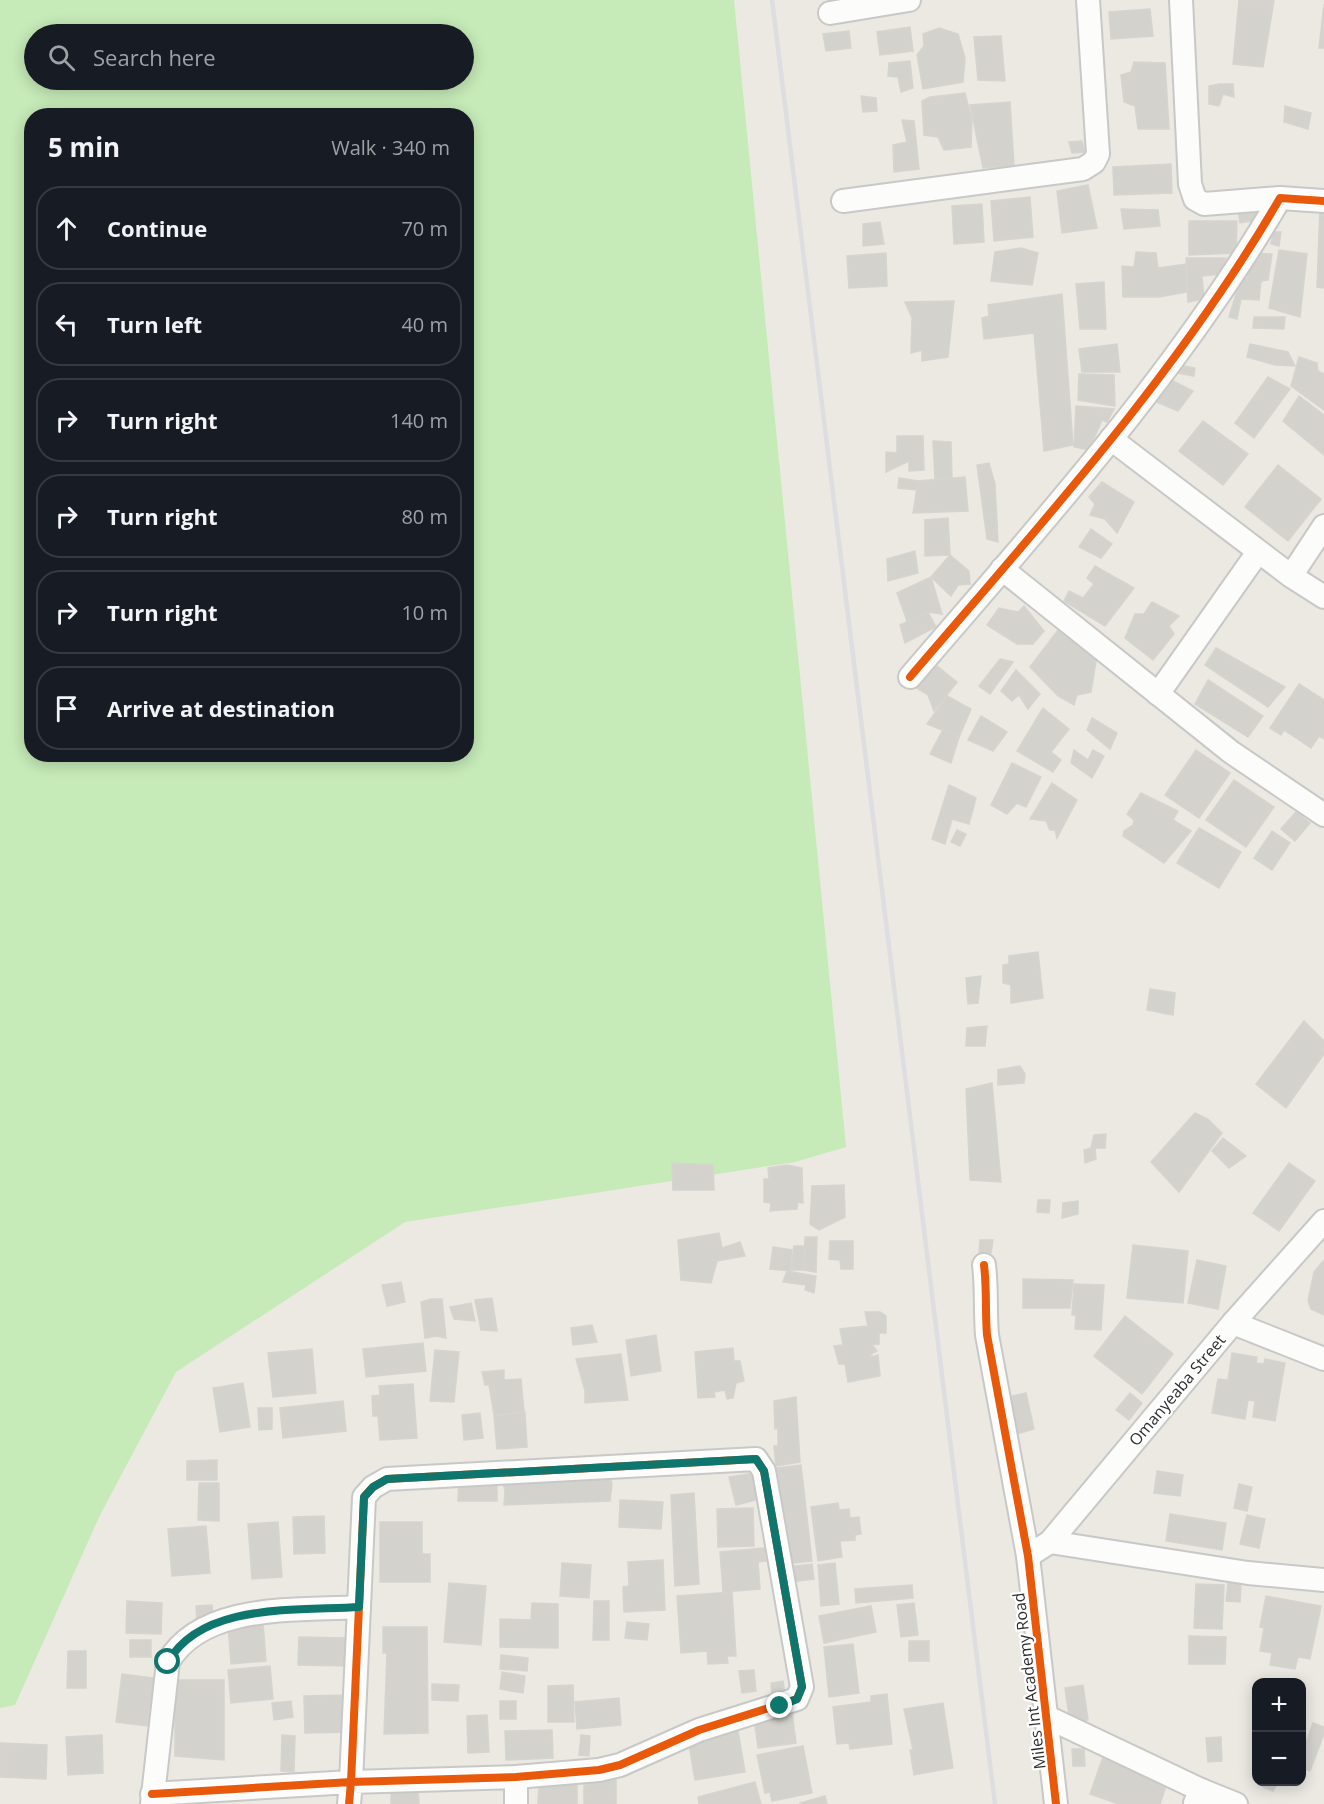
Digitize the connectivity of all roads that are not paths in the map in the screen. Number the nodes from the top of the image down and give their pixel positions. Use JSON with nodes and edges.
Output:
{"nodes":[{"id":1,"x":909,"y":0,"type":"edge"},
{"id":2,"x":1088,"y":0,"type":"edge"},
{"id":3,"x":1181,"y":0,"type":"edge"},
{"id":4,"x":830,"y":13,"type":"dead end"},
{"id":5,"x":1280,"y":198,"type":"junction"},
{"id":6,"x":843,"y":201,"type":"dead end"},
{"id":7,"x":1324,"y":201,"type":"edge"},
{"id":8,"x":1111,"y":439,"type":"junction"},
{"id":9,"x":1324,"y":526,"type":"edge"},
{"id":10,"x":1258,"y":552,"type":"junction"},
{"id":11,"x":1002,"y":569,"type":"junction"},
{"id":12,"x":1291,"y":576,"type":"junction"},
{"id":13,"x":1324,"y":597,"type":"edge"},
{"id":14,"x":910,"y":677,"type":"dead end"},
{"id":15,"x":1158,"y":694,"type":"junction"},
{"id":16,"x":1323,"y":811,"type":"edge"},
{"id":17,"x":1324,"y":1221,"type":"edge"},
{"id":18,"x":984,"y":1265,"type":"dead end"},
{"id":19,"x":1233,"y":1323,"type":"junction"},
{"id":20,"x":1324,"y":1359,"type":"edge"},
{"id":21,"x":1050,"y":1542,"type":"junction"},
{"id":22,"x":1028,"y":1556,"type":"junction"},
{"id":23,"x":1324,"y":1580,"type":"edge"},
{"id":24,"x":359,"y":1607,"type":"junction"},
{"id":25,"x":1047,"y":1717,"type":"junction"},
{"id":26,"x":516,"y":1777,"type":"junction"},
{"id":27,"x":350,"y":1793,"type":"edge"},
{"id":28,"x":1197,"y":1797,"type":"edge"},
{"id":29,"x":152,"y":1799,"type":"edge"},
{"id":30,"x":516,"y":1804,"type":"edge"},
{"id":31,"x":1056,"y":1804,"type":"edge"},
{"id":32,"x":1236,"y":1804,"type":"edge"}],
"edges":[{"from":1,"to":4,"type":"street"},
{"from":2,"to":6,"type":"street"},
{"from":3,"to":5,"type":"street"},
{"from":5,"to":7,"type":"street"},
{"from":5,"to":8,"type":"street"},
{"from":8,"to":10,"type":"street"},
{"from":8,"to":11,"type":"street"},
{"from":9,"to":12,"type":"street"},
{"from":10,"to":12,"type":"street"},
{"from":10,"to":15,"type":"street"},
{"from":11,"to":14,"type":"street"},
{"from":11,"to":15,"type":"street"},
{"from":12,"to":13,"type":"street"},
{"from":15,"to":16,"type":"street"},
{"from":17,"to":19,"type":"street","name":"Omanyeaba Street"},
{"from":18,"to":22,"type":"street","name":"Miles Int Academy Road"},
{"from":19,"to":20,"type":"street"},
{"from":19,"to":21,"type":"street","name":"Omanyeaba Street"},
{"from":21,"to":22,"type":"street","name":"Omanyeaba Street"},
{"from":21,"to":23,"type":"street"},
{"from":22,"to":25,"type":"street","name":"Miles Int Academy Road"},
{"from":24,"to":26,"type":"street"},
{"from":24,"to":27,"type":"street"},
{"from":24,"to":29,"type":"street"},
{"from":25,"to":28,"type":"street"},
{"from":25,"to":31,"type":"street","name":"Miles Int Academy Road"},
{"from":26,"to":27,"type":"street"},
{"from":26,"to":30,"type":"street"},
{"from":27,"to":29,"type":"street"},
{"from":28,"to":32,"type":"street"}]}
